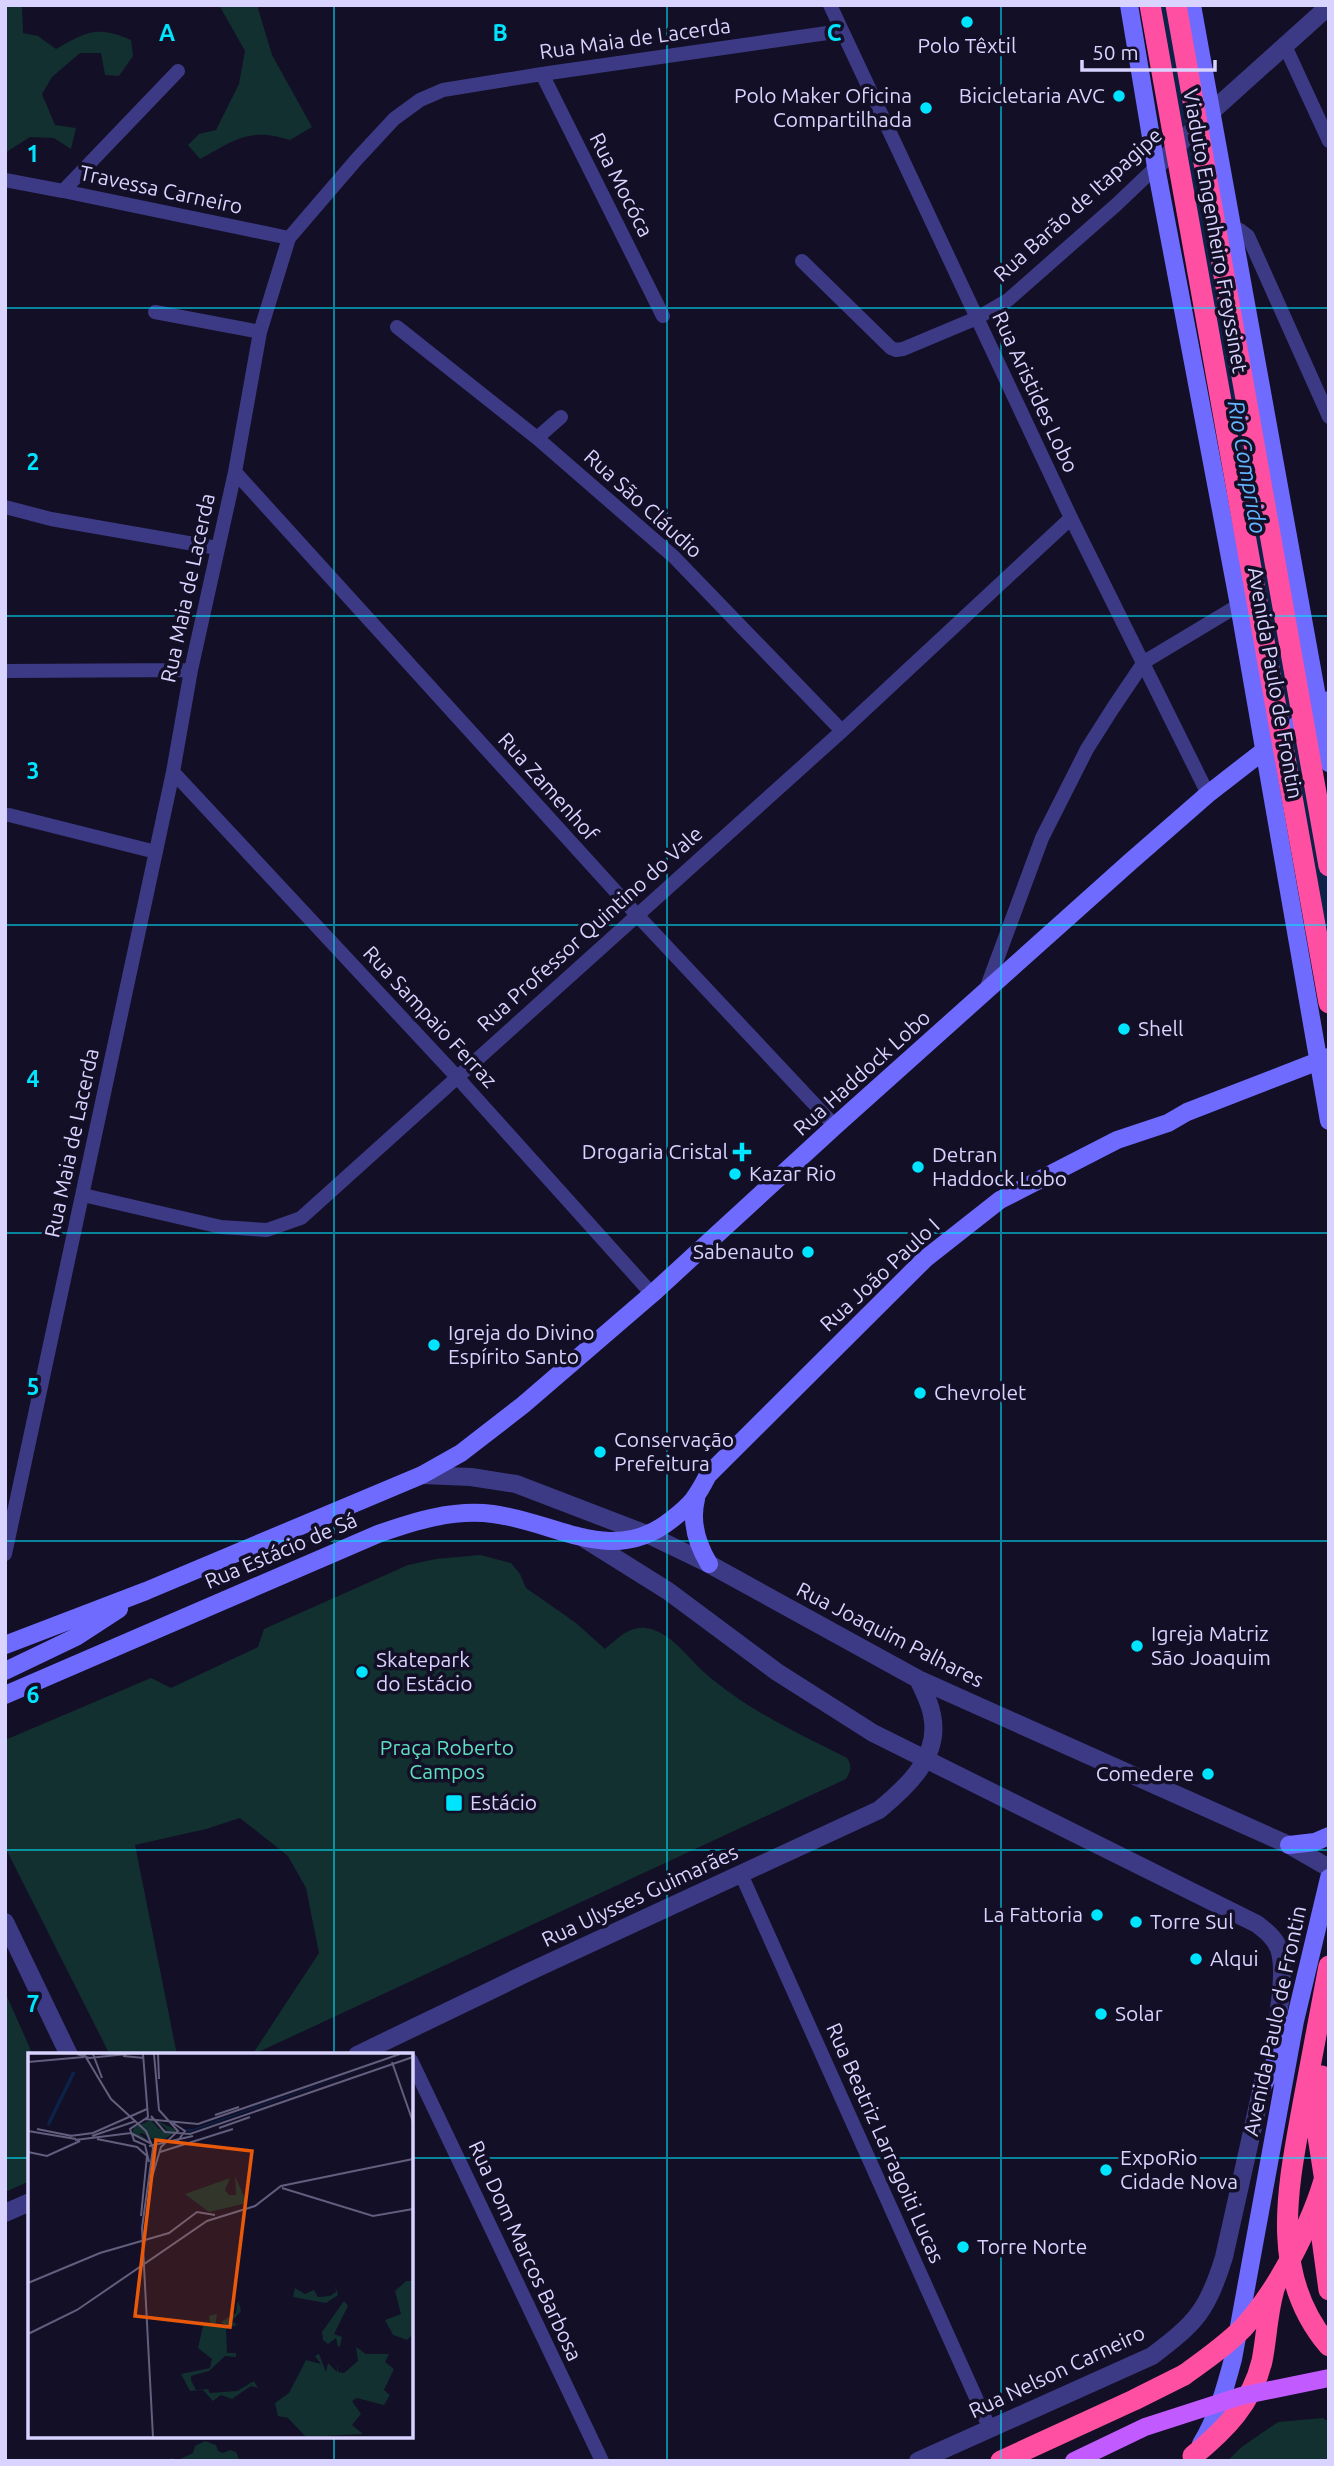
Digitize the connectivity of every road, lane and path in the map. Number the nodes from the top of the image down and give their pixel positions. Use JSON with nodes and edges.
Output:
{"nodes":[{"id":1,"x":830,"y":5,"type":"edge"},
{"id":2,"x":1129,"y":5,"type":"edge"},
{"id":3,"x":1150,"y":5,"type":"edge"},
{"id":4,"x":1176,"y":5,"type":"edge"},
{"id":5,"x":1192,"y":5,"type":"edge"},
{"id":6,"x":1323,"y":8,"type":"edge"},
{"id":7,"x":841,"y":31,"type":"junction"},
{"id":8,"x":1285,"y":46,"type":"junction"},
{"id":9,"x":178,"y":71,"type":"dead end"},
{"id":10,"x":542,"y":74,"type":"junction"},
{"id":11,"x":1210,"y":113,"type":"junction"},
{"id":12,"x":1329,"y":141,"type":"edge"},
{"id":13,"x":1157,"y":166,"type":"junction"},
{"id":14,"x":5,"y":180,"type":"edge"},
{"id":15,"x":63,"y":191,"type":"junction"},
{"id":16,"x":1231,"y":229,"type":"junction"},
{"id":17,"x":289,"y":238,"type":"junction"},
{"id":18,"x":802,"y":261,"type":"dead end"},
{"id":19,"x":155,"y":312,"type":"dead end"},
{"id":20,"x":663,"y":316,"type":"dead end"},
{"id":21,"x":977,"y":318,"type":"junction"},
{"id":22,"x":397,"y":327,"type":"dead end"},
{"id":23,"x":260,"y":332,"type":"junction"},
{"id":24,"x":561,"y":416,"type":"dead end"},
{"id":25,"x":1329,"y":417,"type":"edge"},
{"id":26,"x":537,"y":438,"type":"junction"},
{"id":27,"x":235,"y":472,"type":"junction"},
{"id":28,"x":5,"y":507,"type":"edge"},
{"id":29,"x":1070,"y":518,"type":"junction"},
{"id":30,"x":217,"y":548,"type":"junction"},
{"id":31,"x":1239,"y":606,"type":"junction"},
{"id":32,"x":1144,"y":662,"type":"junction"},
{"id":33,"x":191,"y":670,"type":"junction"},
{"id":34,"x":5,"y":671,"type":"edge"},
{"id":35,"x":1324,"y":704,"type":"edge"},
{"id":36,"x":842,"y":731,"type":"junction"},
{"id":37,"x":1265,"y":751,"type":"junction"},
{"id":38,"x":1329,"y":763,"type":"edge"},
{"id":39,"x":173,"y":772,"type":"junction"},
{"id":40,"x":1208,"y":794,"type":"junction"},
{"id":41,"x":9,"y":815,"type":"dead end"},
{"id":42,"x":156,"y":852,"type":"junction"},
{"id":43,"x":1329,"y":866,"type":"edge"},
{"id":44,"x":637,"y":915,"type":"junction"},
{"id":45,"x":985,"y":994,"type":"junction"},
{"id":46,"x":1329,"y":1003,"type":"edge"},
{"id":47,"x":1324,"y":1059,"type":"edge"},
{"id":48,"x":457,"y":1077,"type":"junction"},
{"id":49,"x":1329,"y":1122,"type":"edge"},
{"id":50,"x":835,"y":1126,"type":"junction"},
{"id":51,"x":83,"y":1195,"type":"junction"},
{"id":52,"x":652,"y":1294,"type":"junction"},
{"id":53,"x":422,"y":1475,"type":"junction"},
{"id":54,"x":696,"y":1499,"type":"junction"},
{"id":55,"x":649,"y":1535,"type":"junction"},
{"id":56,"x":585,"y":1539,"type":"junction"},
{"id":57,"x":5,"y":1554,"type":"edge"},
{"id":58,"x":709,"y":1564,"type":"junction"},
{"id":59,"x":146,"y":1591,"type":"junction"},
{"id":60,"x":5,"y":1645,"type":"edge"},
{"id":61,"x":5,"y":1671,"type":"edge"},
{"id":62,"x":918,"y":1679,"type":"junction"},
{"id":63,"x":5,"y":1695,"type":"edge"},
{"id":64,"x":926,"y":1759,"type":"junction"},
{"id":65,"x":1329,"y":1836,"type":"edge"},
{"id":66,"x":1289,"y":1845,"type":"junction"},
{"id":67,"x":1329,"y":1868,"type":"edge"},
{"id":68,"x":741,"y":1874,"type":"junction"},
{"id":69,"x":1329,"y":1878,"type":"edge"},
{"id":70,"x":5,"y":1922,"type":"edge"},
{"id":71,"x":1329,"y":1966,"type":"edge"},
{"id":72,"x":1287,"y":2020,"type":"junction"},
{"id":73,"x":1329,"y":2029,"type":"edge"},
{"id":74,"x":400,"y":2035,"type":"junction"},
{"id":75,"x":1279,"y":2051,"type":"junction"},
{"id":76,"x":67,"y":2053,"type":"edge"},
{"id":77,"x":361,"y":2053,"type":"edge"},
{"id":78,"x":408,"y":2053,"type":"edge"},
{"id":79,"x":413,"y":2064,"type":"edge"},
{"id":80,"x":1261,"y":2090,"type":"junction"},
{"id":81,"x":1282,"y":2094,"type":"junction"},
{"id":82,"x":1329,"y":2161,"type":"edge"},
{"id":83,"x":1324,"y":2185,"type":"junction"},
{"id":84,"x":28,"y":2203,"type":"edge"},
{"id":85,"x":1329,"y":2207,"type":"edge"},
{"id":86,"x":5,"y":2213,"type":"edge"},
{"id":87,"x":1287,"y":2235,"type":"junction"},
{"id":88,"x":1329,"y":2290,"type":"edge"},
{"id":89,"x":1204,"y":2309,"type":"joint"},
{"id":90,"x":1329,"y":2346,"type":"edge"},
{"id":91,"x":1329,"y":2378,"type":"edge"},
{"id":92,"x":990,"y":2428,"type":"junction"},
{"id":93,"x":1194,"y":2456,"type":"joint"},
{"id":94,"x":602,"y":2461,"type":"edge"},
{"id":95,"x":918,"y":2461,"type":"edge"},
{"id":96,"x":1001,"y":2461,"type":"edge"},
{"id":97,"x":1074,"y":2461,"type":"edge"}],
"edges":[{"from":1,"to":7,"type":"street","name":"Rua Aristides Lobo"},
{"from":2,"to":13,"type":"main road","name":"Avenida Paulo de Frontin"},
{"from":3,"to":46,"type":"highway","name":"Viaduto Engenheiro Freyssinet","bridge":true},
{"from":4,"to":43,"type":"highway","name":"Viaduto Engenheiro Freyssinet","bridge":true},
{"from":5,"to":11,"type":"main road","name":"Avenida Paulo de Frontin"},
{"from":6,"to":8,"type":"street","name":"Rua Barão de Itapagipe"},
{"from":7,"to":10,"type":"street","name":"Rua Maia de Lacerda"},
{"from":7,"to":21,"type":"street","name":"Rua Aristides Lobo"},
{"from":8,"to":11,"type":"street","name":"Rua Barão de Itapagipe"},
{"from":8,"to":12,"type":"street"},
{"from":9,"to":15,"type":"street","name":"Travessa Carneiro"},
{"from":10,"to":17,"type":"street","name":"Rua Maia de Lacerda"},
{"from":10,"to":20,"type":"street","name":"Rua Mocóca"},
{"from":11,"to":13,"type":"street","name":"Rua Barão de Itapagipe","bridge":true},
{"from":11,"to":16,"type":"main road","name":"Avenida Paulo de Frontin"},
{"from":13,"to":21,"type":"street","name":"Rua Barão de Itapagipe"},
{"from":13,"to":31,"type":"main road","name":"Avenida Paulo de Frontin"},
{"from":14,"to":15,"type":"street"},
{"from":15,"to":17,"type":"street","name":"Travessa Carneiro"},
{"from":16,"to":25,"type":"street"},
{"from":16,"to":35,"type":"main road","name":"Avenida Paulo de Frontin"},
{"from":17,"to":23,"type":"street","name":"Rua Maia de Lacerda"},
{"from":18,"to":21,"type":"street","name":"Rua Barão de Itapagipe"},
{"from":19,"to":23,"type":"street"},
{"from":21,"to":29,"type":"street","name":"Rua Aristides Lobo"},
{"from":22,"to":26,"type":"street","name":"Rua São Cláudio"},
{"from":23,"to":27,"type":"street","name":"Rua Maia de Lacerda"},
{"from":24,"to":26,"type":"street"},
{"from":26,"to":36,"type":"street","name":"Rua São Cláudio"},
{"from":27,"to":30,"type":"street","name":"Rua Maia de Lacerda"},
{"from":27,"to":44,"type":"street","name":"Rua Zamenhof"},
{"from":28,"to":30,"type":"street"},
{"from":29,"to":32,"type":"street","name":"Rua Aristides Lobo"},
{"from":29,"to":36,"type":"street","name":"Rua Professor Quintino do Vale"},
{"from":30,"to":33,"type":"street","name":"Rua Maia de Lacerda"},
{"from":31,"to":32,"type":"street"},
{"from":31,"to":37,"type":"main road","name":"Avenida Paulo de Frontin"},
{"from":32,"to":40,"type":"street","name":"Rua Aristides Lobo"},
{"from":32,"to":45,"type":"street"},
{"from":33,"to":34,"type":"street"},
{"from":33,"to":39,"type":"street","name":"Rua Maia de Lacerda"},
{"from":35,"to":37,"type":"main road","name":"Rua Haddock Lobo","bridge":true},
{"from":35,"to":38,"type":"main road","name":"Avenida Paulo de Frontin"},
{"from":36,"to":44,"type":"street","name":"Rua Professor Quintino do Vale"},
{"from":37,"to":40,"type":"main road","name":"Rua Haddock Lobo"},
{"from":37,"to":47,"type":"main road","name":"Avenida Paulo de Frontin"},
{"from":39,"to":42,"type":"street","name":"Rua Maia de Lacerda"},
{"from":39,"to":48,"type":"street","name":"Rua Sampaio Ferraz"},
{"from":40,"to":45,"type":"main road","name":"Rua Haddock Lobo"},
{"from":41,"to":42,"type":"street"},
{"from":42,"to":51,"type":"street","name":"Rua Maia de Lacerda"},
{"from":44,"to":48,"type":"street","name":"Rua Professor Quintino do Vale"},
{"from":44,"to":50,"type":"street","name":"Rua Zamenhof"},
{"from":45,"to":50,"type":"main road","name":"Rua Haddock Lobo"},
{"from":47,"to":49,"type":"main road","name":"Avenida Paulo de Frontin"},
{"from":47,"to":54,"type":"main road","name":"Rua João Paulo I"},
{"from":48,"to":51,"type":"street","name":"Rua Professor Quintino do Vale"},
{"from":48,"to":52,"type":"street","name":"Rua Sampaio Ferraz"},
{"from":50,"to":52,"type":"main road","name":"Rua Haddock Lobo"},
{"from":51,"to":57,"type":"street","name":"Rua Maia de Lacerda"},
{"from":52,"to":53,"type":"main road","name":"Rua Haddock Lobo"},
{"from":53,"to":55,"type":"street","name":"Rua Joaquim Palhares"},
{"from":53,"to":59,"type":"main road","name":"Rua Estácio de Sá"},
{"from":54,"to":55,"type":"main road","name":"Rua João Paulo I"},
{"from":54,"to":58,"type":"main road"},
{"from":55,"to":56,"type":"main road","name":"Rua João Paulo I"},
{"from":55,"to":58,"type":"street","name":"Rua Joaquim Palhares"},
{"from":56,"to":63,"type":"main road","name":"Rua Estácio de Sá"},
{"from":56,"to":64,"type":"street"},
{"from":58,"to":62,"type":"street","name":"Rua Joaquim Palhares"},
{"from":59,"to":60,"type":"main road","name":"Rua Estácio de Sá"},
{"from":59,"to":61,"type":"main road"},
{"from":62,"to":64,"type":"street"},
{"from":62,"to":66,"type":"street","name":"Rua Joaquim Palhares"},
{"from":64,"to":68,"type":"street","name":"Rua Ulysses Guimarães"},
{"from":64,"to":72,"type":"street"},
{"from":65,"to":66,"type":"main road"},
{"from":66,"to":67,"type":"street","name":"Rua Joaquim Palhares"},
{"from":68,"to":74,"type":"street","name":"Rua Ulysses Guimarães"},
{"from":68,"to":92,"type":"street","name":"Rua Beatriz Larragoiti Lucas"},
{"from":69,"to":72,"type":"main road","name":"Avenida Paulo de Frontin"},
{"from":70,"to":76,"type":"street"},
{"from":71,"to":87,"type":"highway"},
{"from":72,"to":75,"type":"main road"},
{"from":72,"to":80,"type":"street","name":"Avenida Paulo de Frontin"},
{"from":72,"to":81,"type":"main road","name":"Avenida Paulo de Frontin"},
{"from":73,"to":85,"type":"highway"},
{"from":74,"to":77,"type":"street","name":"Rua Ulysses Guimarães"},
{"from":74,"to":78,"type":"street"},
{"from":75,"to":80,"type":"main road"},
{"from":75,"to":81,"type":"main road"},
{"from":79,"to":94,"type":"street","name":"Rua Dom Marcos Barbosa"},
{"from":80,"to":89,"type":"street","name":"Avenida Paulo de Frontin"},
{"from":81,"to":93,"type":"main road","name":"Avenida Paulo de Frontin"},
{"from":82,"to":83,"type":"highway","bridge":true},
{"from":83,"to":88,"type":"highway"},
{"from":83,"to":96,"type":"highway","bridge":true},
{"from":84,"to":86,"type":"street"},
{"from":87,"to":90,"type":"highway"},
{"from":87,"to":93,"type":"highway"},
{"from":89,"to":92,"type":"street","name":"Rua Nelson Carneiro"},
{"from":91,"to":97,"type":"main road","bridge":true},
{"from":92,"to":95,"type":"street","name":"Rua Nelson Carneiro"}]}
